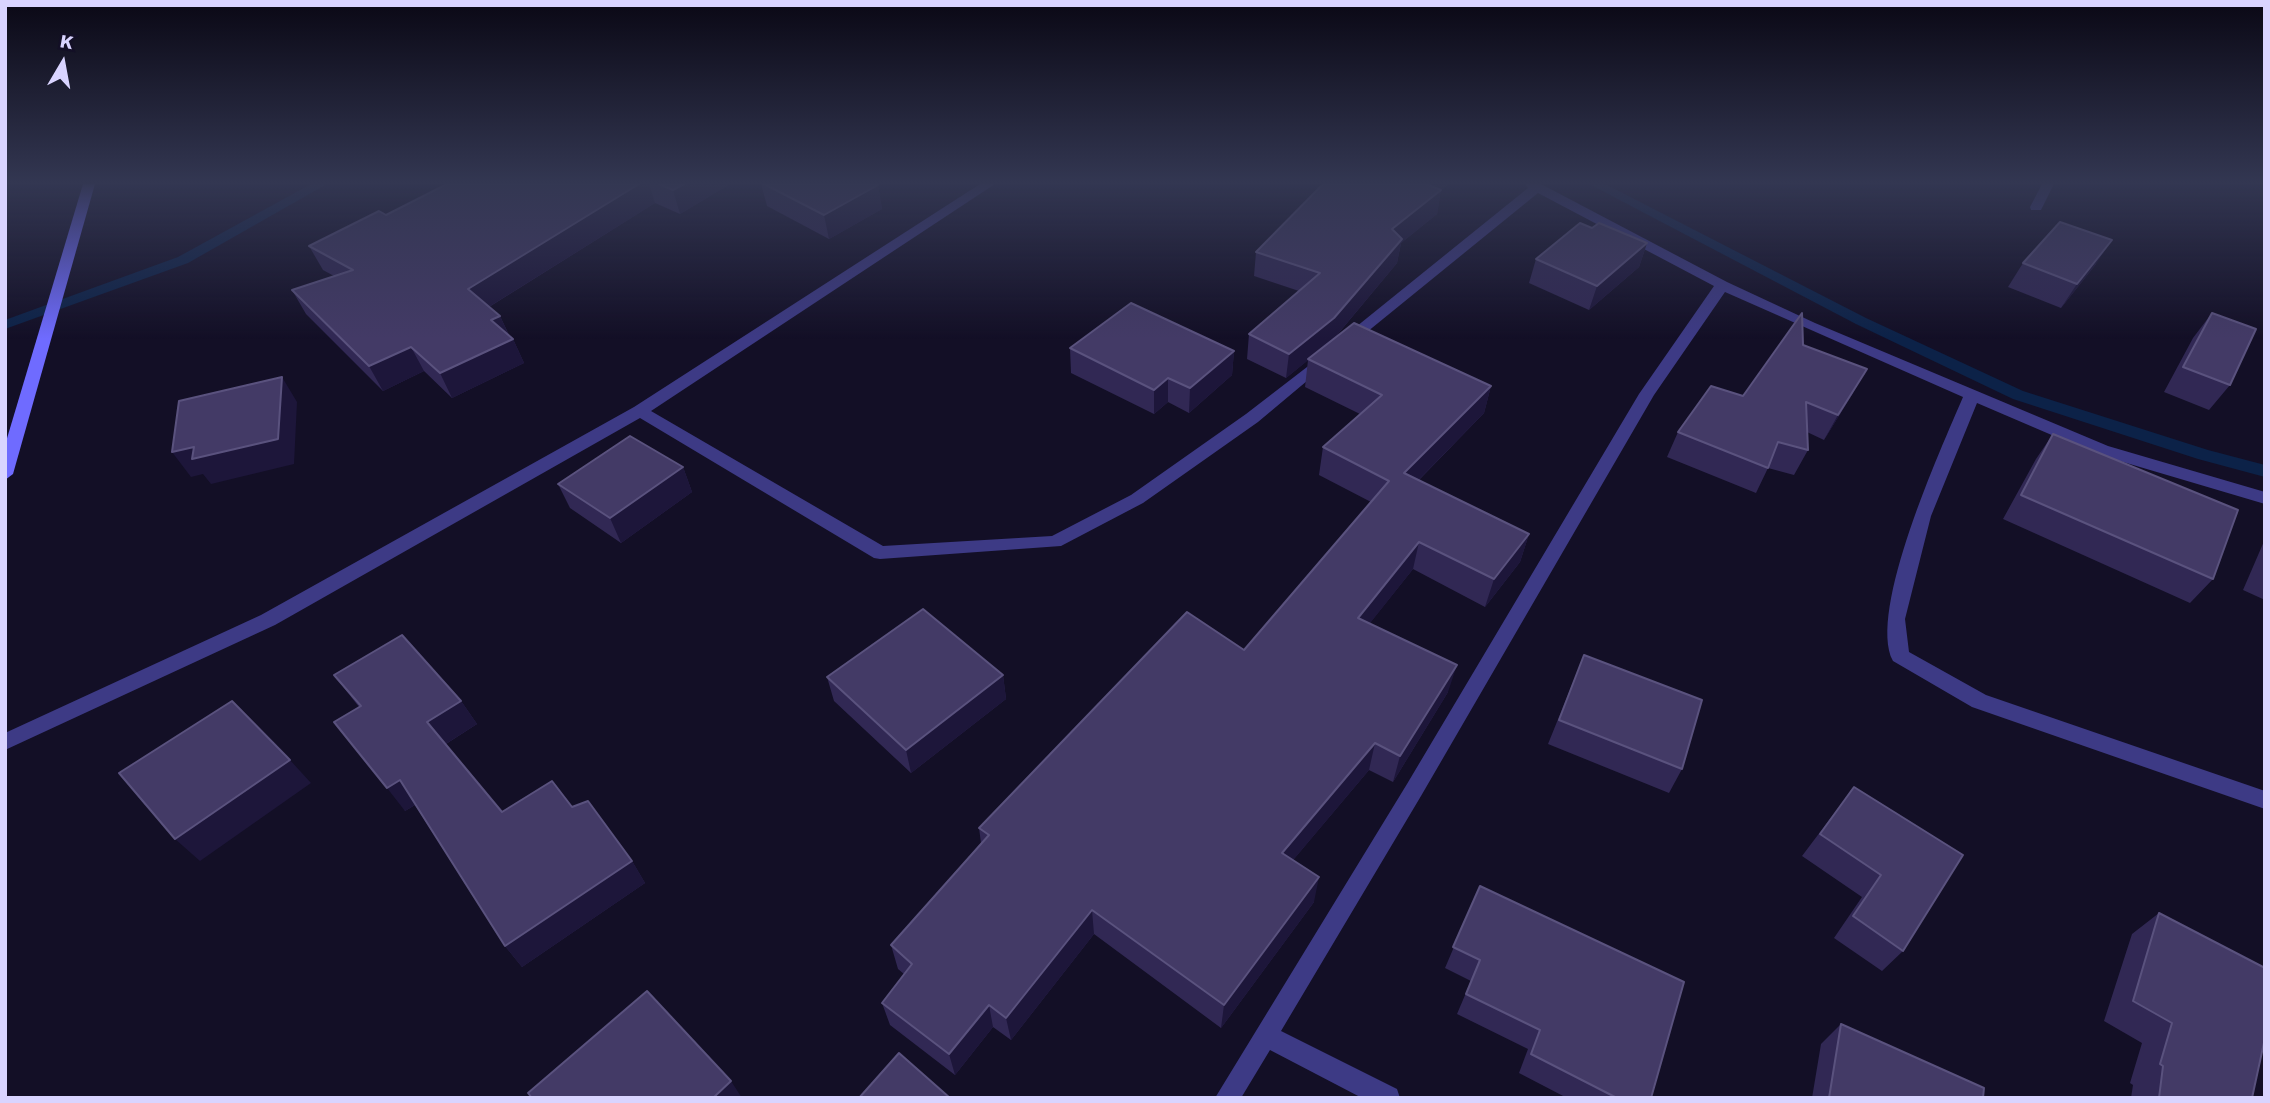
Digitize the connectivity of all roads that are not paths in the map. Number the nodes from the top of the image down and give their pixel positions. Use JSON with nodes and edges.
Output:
{"nodes":[{"id":1,"x":76,"y":235,"type":"edge"},
{"id":2,"x":910,"y":235,"type":"edge"},
{"id":3,"x":1474,"y":235,"type":"edge"},
{"id":4,"x":1628,"y":235,"type":"edge"},
{"id":5,"x":1722,"y":285,"type":"junction"},
{"id":6,"x":1972,"y":395,"type":"junction"},
{"id":7,"x":640,"y":411,"type":"junction"},
{"id":8,"x":5,"y":474,"type":"edge"},
{"id":9,"x":2265,"y":498,"type":"edge"},
{"id":10,"x":5,"y":742,"type":"edge"},
{"id":11,"x":2265,"y":800,"type":"edge"},
{"id":12,"x":1265,"y":1035,"type":"junction"},
{"id":13,"x":1227,"y":1098,"type":"edge"},
{"id":14,"x":1388,"y":1098,"type":"edge"}],
"edges":[{"from":1,"to":8,"type":"main road"},
{"from":2,"to":7,"type":"street"},
{"from":3,"to":7,"type":"street"},
{"from":4,"to":5,"type":"street"},
{"from":5,"to":6,"type":"street"},
{"from":5,"to":12,"type":"street"},
{"from":6,"to":9,"type":"street"},
{"from":6,"to":11,"type":"street"},
{"from":7,"to":10,"type":"street"},
{"from":12,"to":13,"type":"street"},
{"from":12,"to":14,"type":"street"}]}
